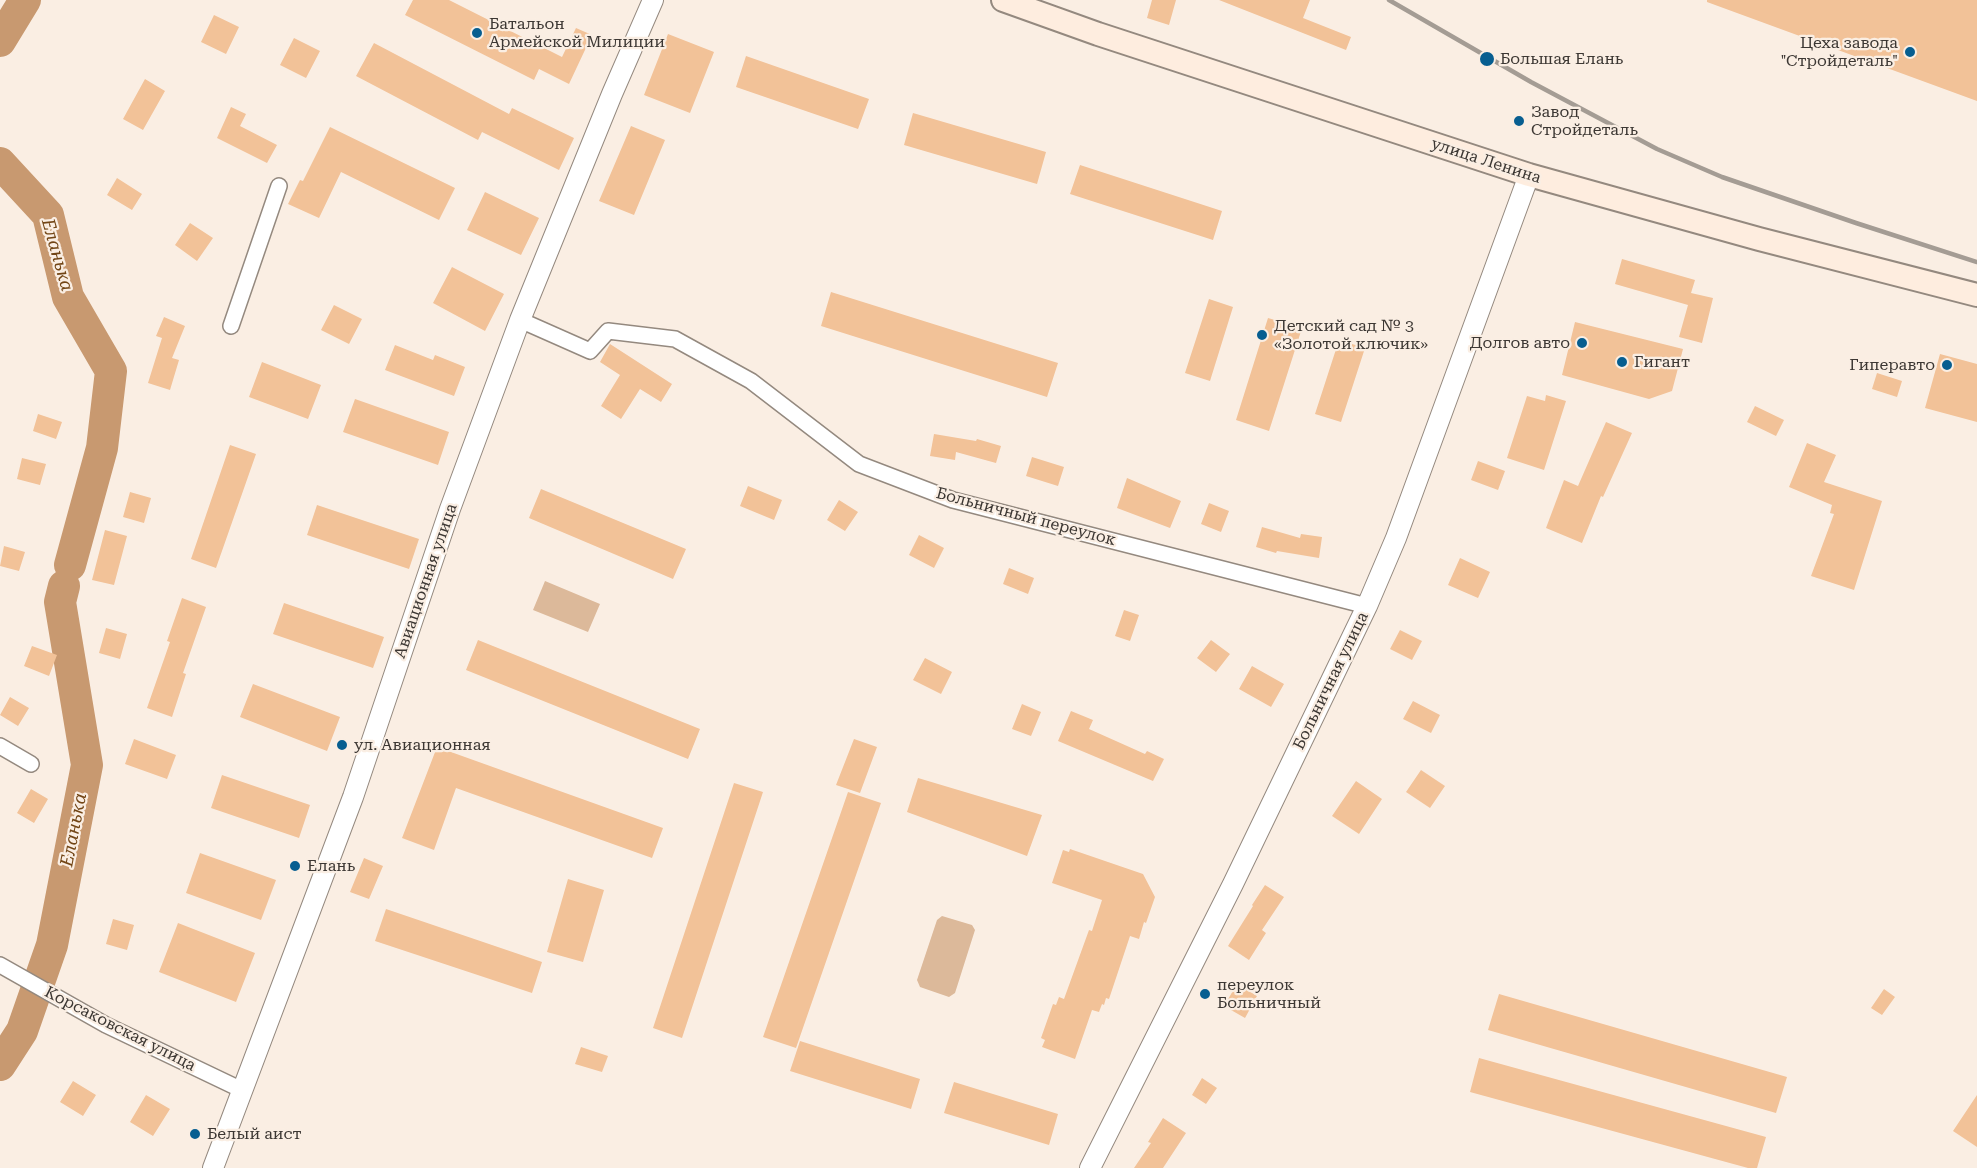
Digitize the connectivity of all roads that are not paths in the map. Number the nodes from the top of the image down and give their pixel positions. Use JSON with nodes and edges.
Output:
{"nodes":[{"id":1,"x":653,"y":0,"type":"edge"},
{"id":2,"x":1003,"y":0,"type":"edge"},
{"id":3,"x":1529,"y":175,"type":"junction"},
{"id":4,"x":279,"y":186,"type":"dead end"},
{"id":5,"x":1977,"y":295,"type":"edge"},
{"id":6,"x":520,"y":320,"type":"junction"},
{"id":7,"x":231,"y":326,"type":"dead end"},
{"id":8,"x":1367,"y":606,"type":"junction"},
{"id":9,"x":0,"y":746,"type":"edge"},
{"id":10,"x":31,"y":764,"type":"dead end"},
{"id":11,"x":0,"y":965,"type":"edge"},
{"id":12,"x":242,"y":1090,"type":"junction"},
{"id":13,"x":213,"y":1168,"type":"edge"},
{"id":14,"x":1090,"y":1168,"type":"edge"}],
"edges":[{"from":1,"to":6,"type":"street","name":"Авиационная улица"},
{"from":2,"to":3,"type":"main road","name":"улица Ленина"},
{"from":3,"to":5,"type":"main road","name":"улица Ленина"},
{"from":3,"to":8,"type":"street","name":"Больничная улица"},
{"from":4,"to":7,"type":"street"},
{"from":6,"to":8,"type":"street","name":"Больничный переулок"},
{"from":6,"to":12,"type":"street","name":"Авиационная улица"},
{"from":8,"to":14,"type":"street","name":"Больничная улица"},
{"from":9,"to":10,"type":"street"},
{"from":11,"to":12,"type":"street","name":"Корсаковская улица"},
{"from":12,"to":13,"type":"street","name":"Авиационная улица"}]}
